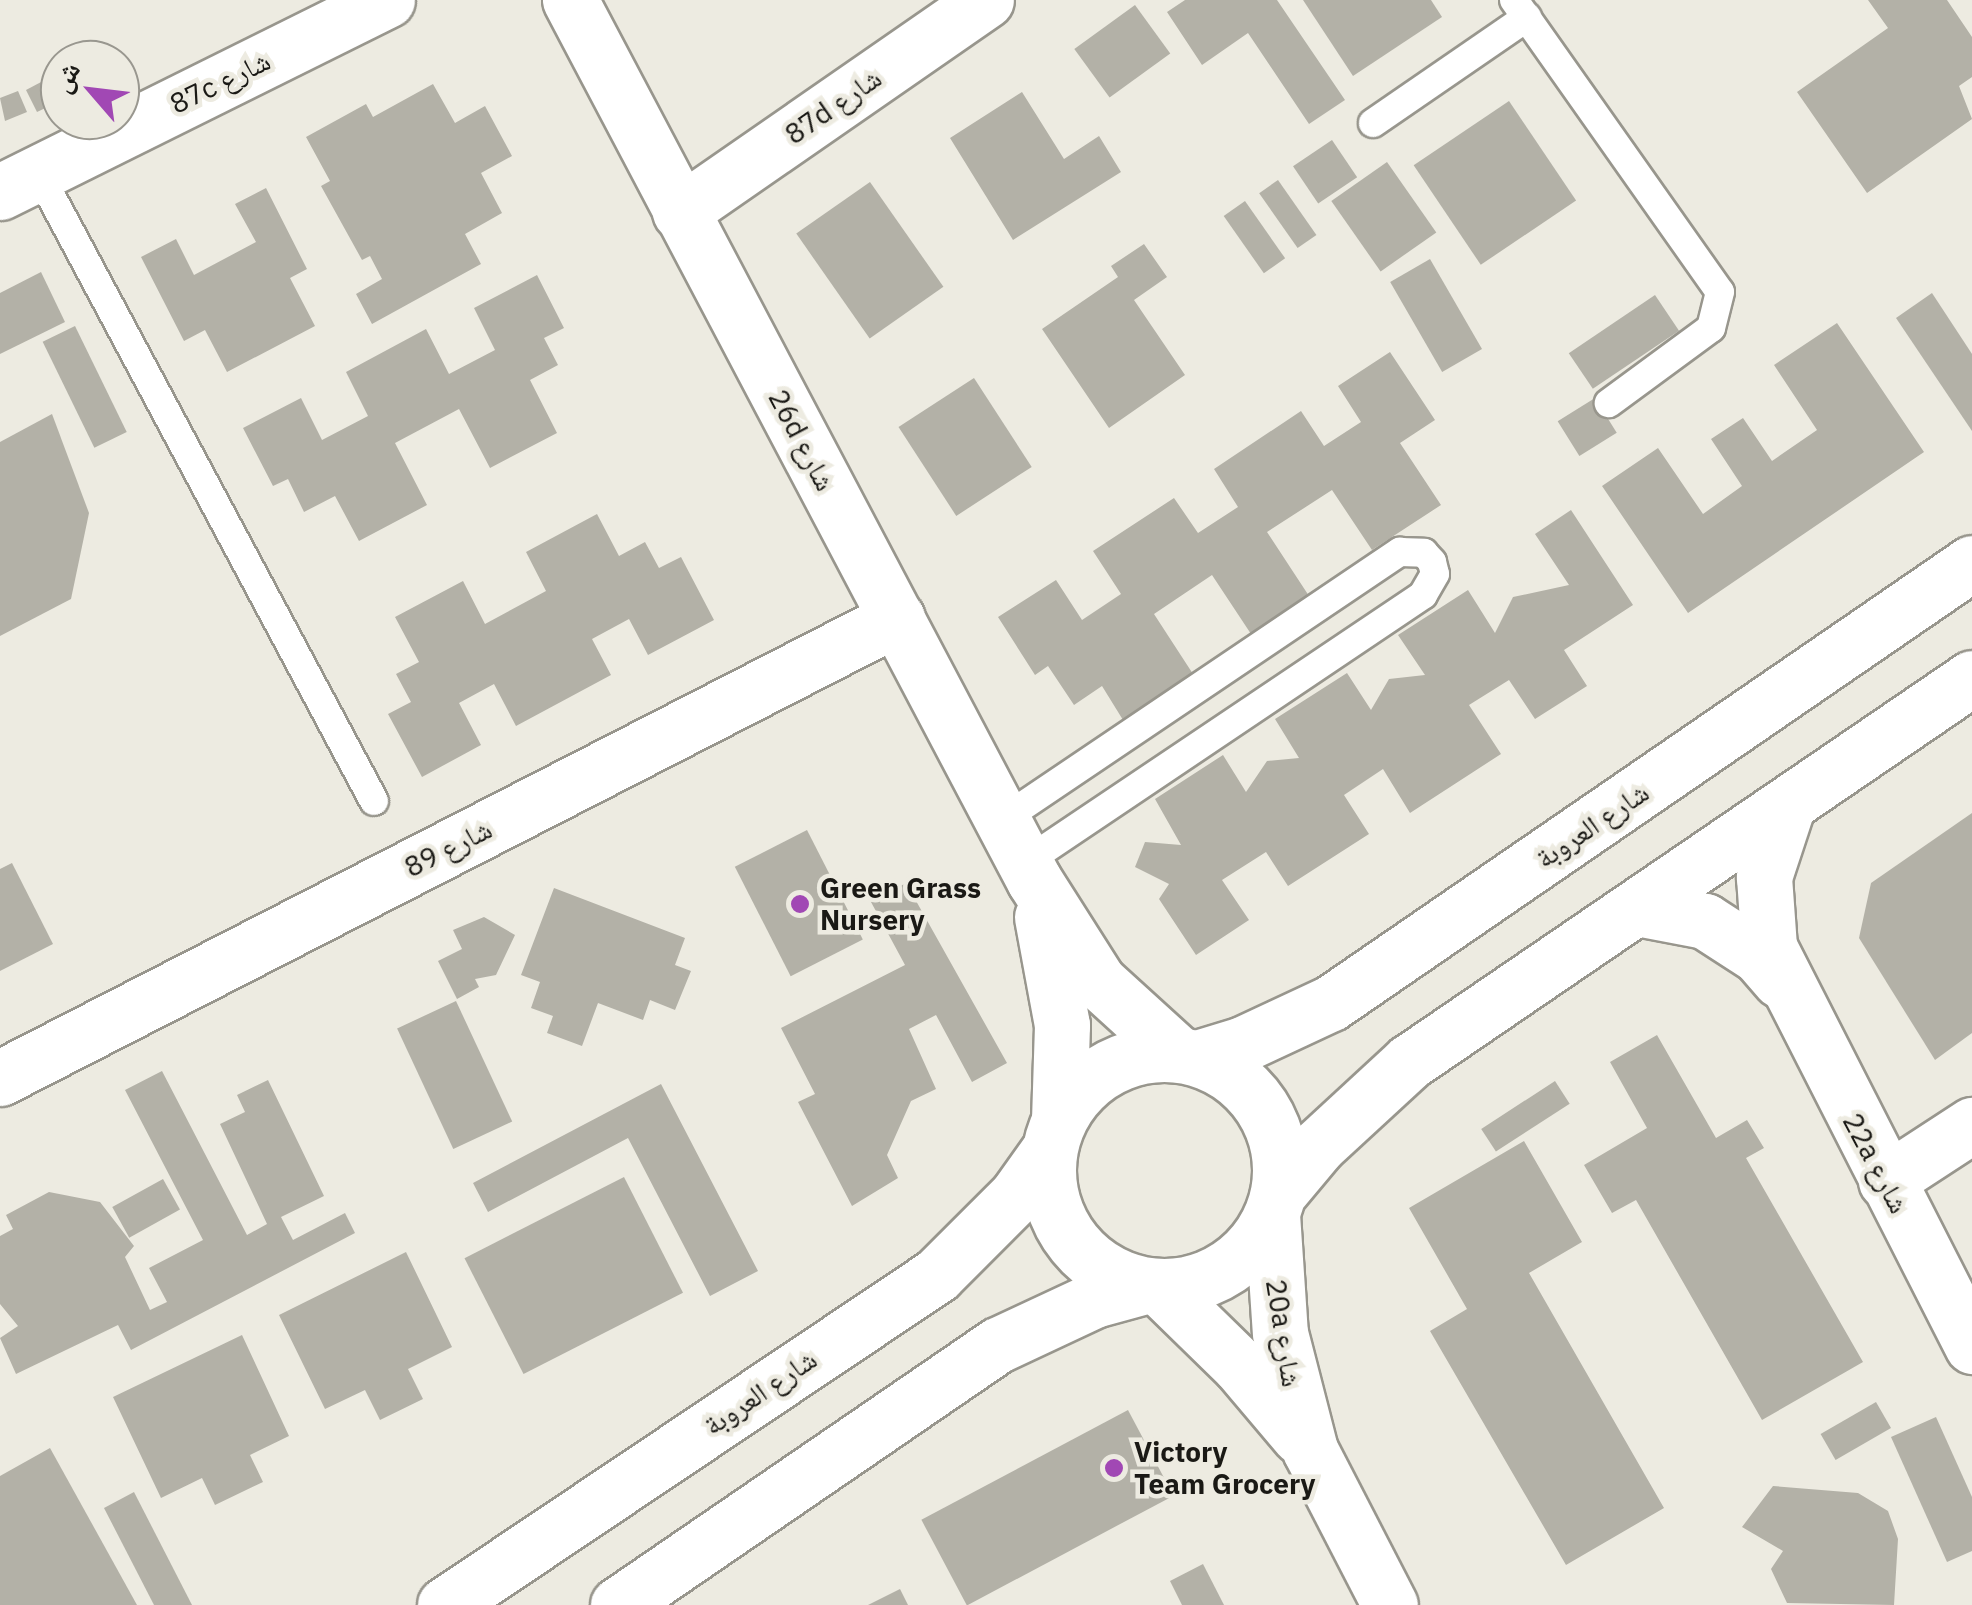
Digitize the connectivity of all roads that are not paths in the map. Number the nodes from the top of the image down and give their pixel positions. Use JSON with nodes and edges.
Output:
{"nodes":[{"id":1,"x":386,"y":0,"type":"edge"},
{"id":2,"x":570,"y":0,"type":"edge"},
{"id":3,"x":986,"y":0,"type":"edge"},
{"id":4,"x":1520,"y":9,"type":"edge"},
{"id":5,"x":1373,"y":123,"type":"dead end"},
{"id":6,"x":19,"y":182,"type":"edge"},
{"id":7,"x":680,"y":212,"type":"junction"},
{"id":8,"x":1609,"y":403,"type":"dead end"},
{"id":9,"x":1972,"y":563,"type":"edge"},
{"id":10,"x":897,"y":618,"type":"junction"},
{"id":11,"x":1972,"y":678,"type":"edge"},
{"id":12,"x":374,"y":802,"type":"dead end"},
{"id":13,"x":1786,"y":810,"type":"junction"},
{"id":14,"x":1020,"y":854,"type":"junction"},
{"id":15,"x":1642,"y":908,"type":"junction"},
{"id":16,"x":1780,"y":980,"type":"junction"},
{"id":17,"x":1187,"y":1056,"type":"junction"},
{"id":18,"x":0,"y":1078,"type":"edge"},
{"id":19,"x":1972,"y":1125,"type":"edge"},
{"id":20,"x":1054,"y":1134,"type":"junction"},
{"id":21,"x":1886,"y":1181,"type":"junction"},
{"id":22,"x":1275,"y":1204,"type":"junction"},
{"id":23,"x":1152,"y":1287,"type":"junction"},
{"id":24,"x":1972,"y":1346,"type":"edge"},
{"id":25,"x":1310,"y":1450,"type":"junction"},
{"id":26,"x":445,"y":1605,"type":"edge"},
{"id":27,"x":618,"y":1605,"type":"edge"},
{"id":28,"x":1390,"y":1605,"type":"edge"}],
"edges":[{"from":1,"to":6,"type":"street","name":"87c شارع"},
{"from":2,"to":7,"type":"street","name":"26d شارع"},
{"from":3,"to":7,"type":"street","name":"87d شارع"},
{"from":4,"to":5,"type":"lane"},
{"from":4,"to":8,"type":"lane"},
{"from":6,"to":12,"type":"lane"},
{"from":7,"to":10,"type":"street","name":"26d شارع"},
{"from":9,"to":17,"type":"street","name":"شارع العروبة"},
{"from":10,"to":14,"type":"street","name":"26d شارع"},
{"from":10,"to":18,"type":"street","name":"شارع 89"},
{"from":11,"to":13,"type":"street"},
{"from":13,"to":15,"type":"street"},
{"from":13,"to":16,"type":"street","name":"22a شارع"},
{"from":14,"to":14,"type":"lane"},
{"from":14,"to":17,"type":"street","name":"26d شارع"},
{"from":14,"to":20,"type":"street","name":"26d شارع"},
{"from":15,"to":16,"type":"street","name":"22a شارع"},
{"from":15,"to":22,"type":"street"},
{"from":16,"to":21,"type":"street","name":"22a شارع"},
{"from":17,"to":20,"type":"street"},
{"from":17,"to":22,"type":"street"},
{"from":19,"to":21,"type":"street"},
{"from":20,"to":23,"type":"street"},
{"from":20,"to":26,"type":"street","name":"شارع العروبة"},
{"from":21,"to":24,"type":"street","name":"22a شارع"},
{"from":22,"to":23,"type":"street"},
{"from":22,"to":25,"type":"street","name":"20a شارع"},
{"from":23,"to":25,"type":"street","name":"20a شارع"},
{"from":23,"to":27,"type":"street"},
{"from":25,"to":28,"type":"street","name":"20a شارع"}]}
